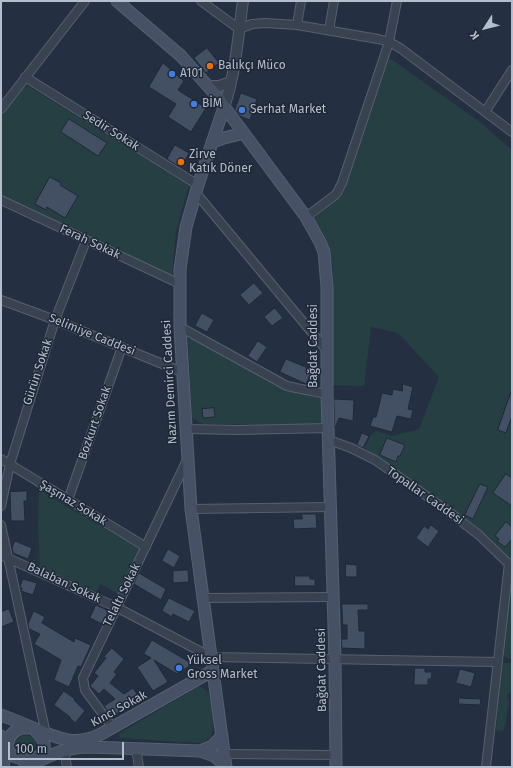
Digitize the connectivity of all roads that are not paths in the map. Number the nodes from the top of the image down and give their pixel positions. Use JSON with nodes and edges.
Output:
{"nodes":[{"id":1,"x":85,"y":1,"type":"edge"},
{"id":2,"x":117,"y":1,"type":"edge"},
{"id":3,"x":201,"y":1,"type":"edge"},
{"id":4,"x":243,"y":1,"type":"edge"},
{"id":5,"x":302,"y":1,"type":"edge"},
{"id":6,"x":334,"y":1,"type":"edge"},
{"id":7,"x":397,"y":1,"type":"edge"},
{"id":8,"x":297,"y":25,"type":"junction"},
{"id":9,"x":239,"y":29,"type":"junction"},
{"id":10,"x":329,"y":30,"type":"junction"},
{"id":11,"x":389,"y":42,"type":"junction"},
{"id":12,"x":512,"y":70,"type":"edge"},
{"id":13,"x":25,"y":77,"type":"junction"},
{"id":14,"x":232,"y":82,"type":"junction"},
{"id":15,"x":208,"y":86,"type":"junction"},
{"id":16,"x":224,"y":107,"type":"junction"},
{"id":17,"x":1,"y":109,"type":"edge"},
{"id":18,"x":485,"y":112,"type":"junction"},
{"id":19,"x":512,"y":132,"type":"edge"},
{"id":20,"x":244,"y":133,"type":"junction"},
{"id":21,"x":212,"y":142,"type":"junction"},
{"id":22,"x":197,"y":189,"type":"junction"},
{"id":23,"x":1,"y":200,"type":"edge"},
{"id":24,"x":306,"y":217,"type":"junction"},
{"id":25,"x":86,"y":241,"type":"junction"},
{"id":26,"x":180,"y":284,"type":"junction"},
{"id":27,"x":1,"y":300,"type":"edge"},
{"id":28,"x":55,"y":320,"type":"junction"},
{"id":29,"x":180,"y":326,"type":"junction"},
{"id":30,"x":122,"y":347,"type":"junction"},
{"id":31,"x":328,"y":352,"type":"junction"},
{"id":32,"x":182,"y":372,"type":"junction"},
{"id":33,"x":327,"y":394,"type":"junction"},
{"id":34,"x":186,"y":429,"type":"junction"},
{"id":35,"x":328,"y":434,"type":"junction"},
{"id":36,"x":1,"y":459,"type":"edge"},
{"id":37,"x":188,"y":460,"type":"junction"},
{"id":38,"x":10,"y":464,"type":"junction"},
{"id":39,"x":68,"y":500,"type":"junction"},
{"id":40,"x":1,"y":506,"type":"edge"},
{"id":41,"x":331,"y":507,"type":"junction"},
{"id":42,"x":191,"y":509,"type":"junction"},
{"id":43,"x":1,"y":525,"type":"edge"},
{"id":44,"x":146,"y":547,"type":"junction"},
{"id":45,"x":4,"y":556,"type":"edge"},
{"id":46,"x":510,"y":565,"type":"edge"},
{"id":47,"x":333,"y":597,"type":"junction"},
{"id":48,"x":202,"y":598,"type":"junction"},
{"id":49,"x":116,"y":607,"type":"junction"},
{"id":50,"x":211,"y":657,"type":"junction"},
{"id":51,"x":335,"y":659,"type":"junction"},
{"id":52,"x":497,"y":662,"type":"junction"},
{"id":53,"x":212,"y":671,"type":"junction"},
{"id":54,"x":1,"y":715,"type":"edge"},
{"id":55,"x":33,"y":728,"type":"junction"},
{"id":56,"x":113,"y":728,"type":"junction"},
{"id":57,"x":46,"y":734,"type":"junction"},
{"id":58,"x":1,"y":736,"type":"edge"},
{"id":59,"x":222,"y":736,"type":"junction"},
{"id":60,"x":7,"y":746,"type":"junction"},
{"id":61,"x":136,"y":749,"type":"junction"},
{"id":62,"x":64,"y":750,"type":"junction"},
{"id":63,"x":200,"y":751,"type":"junction"},
{"id":64,"x":224,"y":754,"type":"junction"},
{"id":65,"x":336,"y":756,"type":"junction"},
{"id":66,"x":29,"y":765,"type":"edge"},
{"id":67,"x":226,"y":766,"type":"edge"},
{"id":68,"x":3,"y":767,"type":"edge"},
{"id":69,"x":68,"y":767,"type":"edge"},
{"id":70,"x":139,"y":767,"type":"edge"},
{"id":71,"x":336,"y":767,"type":"edge"},
{"id":72,"x":486,"y":767,"type":"edge"}],
"edges":[{"from":1,"to":13,"type":"street"},
{"from":2,"to":15,"type":"main road","name":"Bağdat Caddesi"},
{"from":3,"to":9,"type":"street"},
{"from":4,"to":9,"type":"street","name":"Nazım Demirci Caddesi"},
{"from":5,"to":8,"type":"street"},
{"from":6,"to":10,"type":"street"},
{"from":7,"to":11,"type":"street"},
{"from":8,"to":9,"type":"street"},
{"from":8,"to":10,"type":"street"},
{"from":9,"to":14,"type":"street","name":"Nazım Demirci Caddesi"},
{"from":10,"to":11,"type":"street"},
{"from":11,"to":18,"type":"street"},
{"from":11,"to":24,"type":"street"},
{"from":12,"to":18,"type":"street"},
{"from":13,"to":17,"type":"street"},
{"from":13,"to":22,"type":"street","name":"Sedir Sokak"},
{"from":14,"to":15,"type":"street"},
{"from":14,"to":16,"type":"street","name":"Nazım Demirci Caddesi"},
{"from":15,"to":16,"type":"main road","name":"Bağdat Caddesi"},
{"from":16,"to":20,"type":"main road","name":"Bağdat Caddesi"},
{"from":16,"to":21,"type":"main road","name":"Nazım Demirci Caddesi"},
{"from":18,"to":19,"type":"street"},
{"from":20,"to":21,"type":"main road"},
{"from":20,"to":24,"type":"main road","name":"Bağdat Caddesi"},
{"from":21,"to":22,"type":"main road","name":"Nazım Demirci Caddesi"},
{"from":22,"to":26,"type":"main road","name":"Nazım Demirci Caddesi"},
{"from":22,"to":31,"type":"street","name":"Sedir Sokak"},
{"from":23,"to":25,"type":"street","name":"Ferah Sokak"},
{"from":24,"to":31,"type":"main road","name":"Bağdat Caddesi"},
{"from":25,"to":26,"type":"street","name":"Ferah Sokak"},
{"from":25,"to":28,"type":"street","name":"Gürün Sokak"},
{"from":26,"to":29,"type":"main road","name":"Nazım Demirci Caddesi"},
{"from":27,"to":28,"type":"street","name":"Selimiye Caddesi"},
{"from":28,"to":30,"type":"street","name":"Selimiye Caddesi"},
{"from":28,"to":38,"type":"street","name":"Gürün Sokak"},
{"from":29,"to":32,"type":"main road","name":"Nazım Demirci Caddesi"},
{"from":29,"to":33,"type":"street"},
{"from":30,"to":32,"type":"street","name":"Selimiye Caddesi"},
{"from":30,"to":39,"type":"street","name":"Bozkurt Sokak"},
{"from":31,"to":33,"type":"main road","name":"Bağdat Caddesi"},
{"from":32,"to":34,"type":"main road","name":"Nazım Demirci Caddesi"},
{"from":33,"to":35,"type":"main road","name":"Bağdat Caddesi"},
{"from":34,"to":35,"type":"street"},
{"from":34,"to":37,"type":"main road","name":"Nazım Demirci Caddesi"},
{"from":35,"to":41,"type":"main road","name":"Bağdat Caddesi"},
{"from":35,"to":46,"type":"street","name":"Topallar Caddesi"},
{"from":36,"to":38,"type":"street","name":"Şaşmaz Sokak"},
{"from":37,"to":42,"type":"main road","name":"Nazım Demirci Caddesi"},
{"from":37,"to":44,"type":"street","name":"Telaltı Sokak"},
{"from":38,"to":39,"type":"street","name":"Şaşmaz Sokak"},
{"from":38,"to":40,"type":"street","name":"Gürün Sokak"},
{"from":39,"to":44,"type":"street","name":"Şaşmaz Sokak"},
{"from":41,"to":42,"type":"street"},
{"from":41,"to":47,"type":"main road","name":"Bağdat Caddesi"},
{"from":42,"to":48,"type":"main road","name":"Nazım Demirci Caddesi"},
{"from":43,"to":45,"type":"street"},
{"from":44,"to":49,"type":"street","name":"Telaltı Sokak"},
{"from":45,"to":49,"type":"street","name":"Balaban Sokak"},
{"from":45,"to":57,"type":"street"},
{"from":46,"to":52,"type":"street"},
{"from":47,"to":48,"type":"street"},
{"from":47,"to":51,"type":"main road","name":"Bağdat Caddesi"},
{"from":48,"to":50,"type":"main road","name":"Nazım Demirci Caddesi"},
{"from":49,"to":50,"type":"street","name":"Balaban Sokak"},
{"from":49,"to":56,"type":"street","name":"Telaltı Sokak"},
{"from":50,"to":51,"type":"street"},
{"from":50,"to":53,"type":"main road","name":"Nazım Demirci Caddesi"},
{"from":51,"to":52,"type":"street"},
{"from":51,"to":65,"type":"main road","name":"Bağdat Caddesi"},
{"from":52,"to":72,"type":"street"},
{"from":53,"to":56,"type":"main road","name":"Kıncı Sokak"},
{"from":53,"to":59,"type":"main road","name":"Nazım Demirci Caddesi"},
{"from":54,"to":55,"type":"main road","name":"Kıncı Sokak"},
{"from":55,"to":57,"type":"main road","name":"Kıncı Sokak"},
{"from":55,"to":60,"type":"main road"},
{"from":55,"to":66,"type":"main road"},
{"from":56,"to":57,"type":"main road","name":"Kıncı Sokak"},
{"from":58,"to":60,"type":"main road"},
{"from":59,"to":63,"type":"main road"},
{"from":59,"to":64,"type":"main road","name":"Nazım Demirci Caddesi"},
{"from":60,"to":66,"type":"main road"},
{"from":60,"to":68,"type":"main road"},
{"from":61,"to":62,"type":"main road"},
{"from":61,"to":63,"type":"main road"},
{"from":61,"to":70,"type":"street"},
{"from":62,"to":66,"type":"main road"},
{"from":62,"to":69,"type":"street"},
{"from":63,"to":67,"type":"main road"},
{"from":64,"to":65,"type":"street"},
{"from":64,"to":67,"type":"main road","name":"Nazım Demirci Caddesi"},
{"from":65,"to":71,"type":"main road","name":"Bağdat Caddesi"}]}
